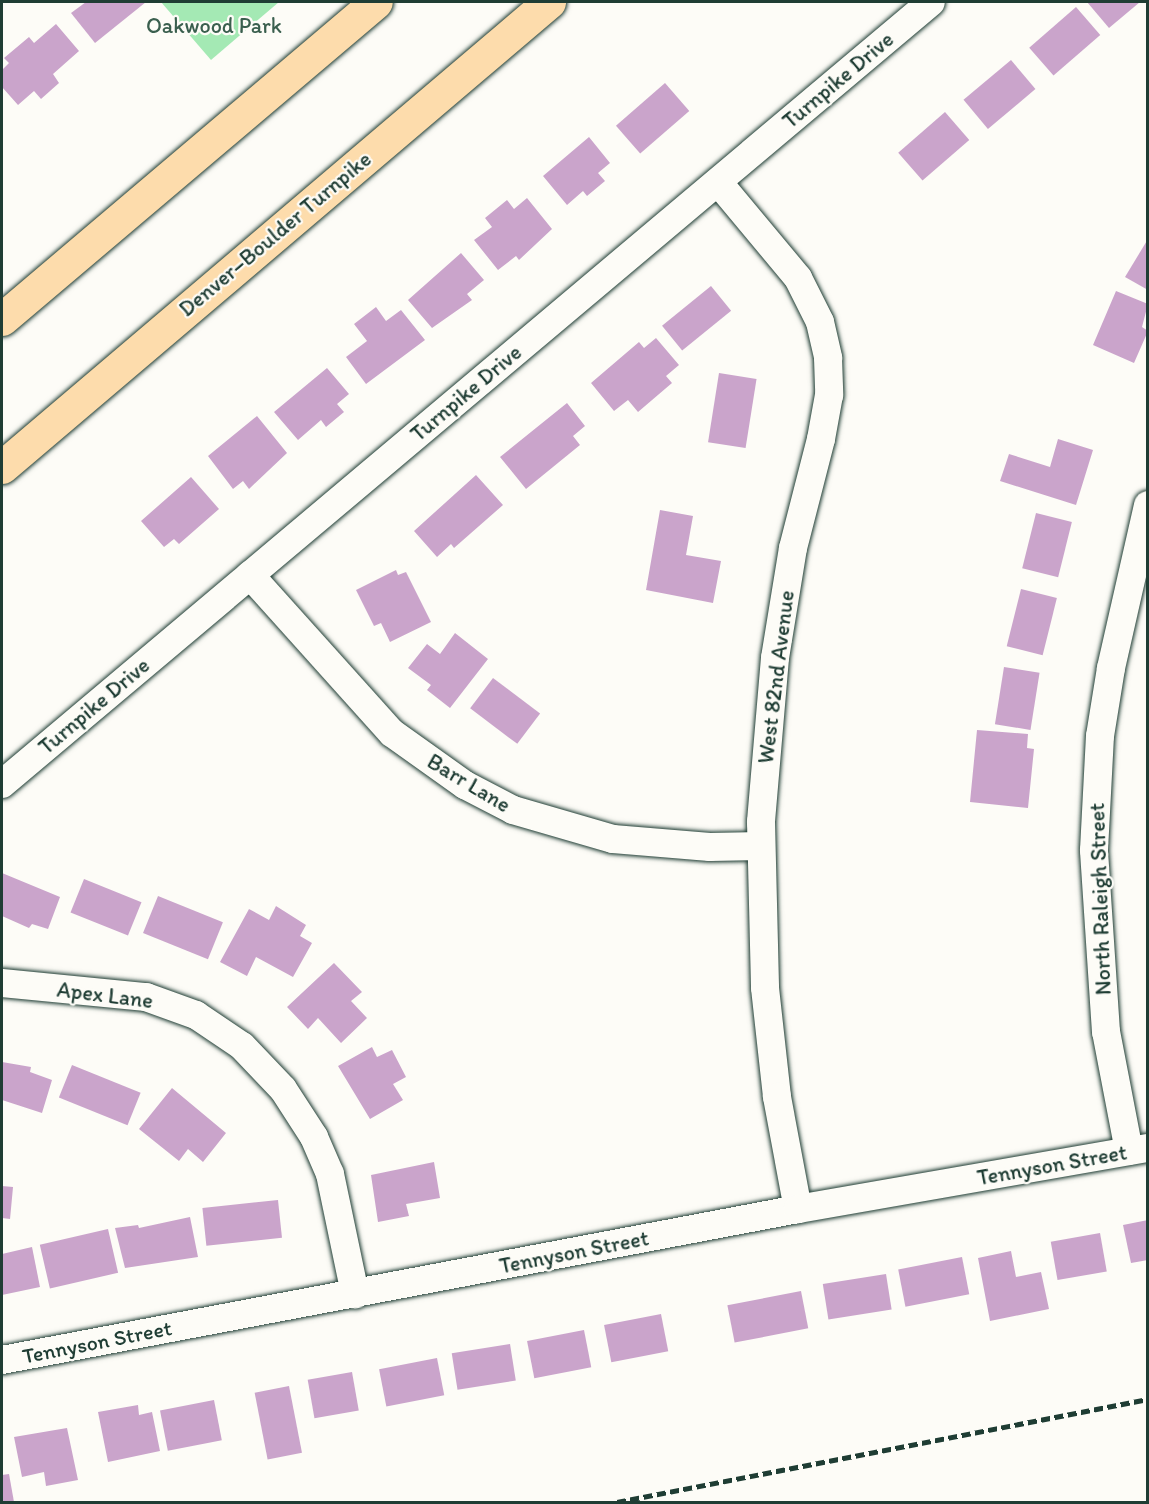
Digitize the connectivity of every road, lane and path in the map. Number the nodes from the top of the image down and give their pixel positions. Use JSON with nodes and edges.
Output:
{"nodes":[{"id":1,"x":375,"y":2,"type":"edge"},
{"id":2,"x":549,"y":2,"type":"edge"},
{"id":3,"x":931,"y":2,"type":"edge"},
{"id":4,"x":718,"y":182,"type":"junction"},
{"id":5,"x":2,"y":319,"type":"edge"},
{"id":6,"x":2,"y":466,"type":"edge"},
{"id":7,"x":1148,"y":505,"type":"edge"},
{"id":8,"x":250,"y":575,"type":"junction"},
{"id":9,"x":2,"y":784,"type":"edge"},
{"id":10,"x":760,"y":846,"type":"junction"},
{"id":11,"x":2,"y":983,"type":"edge"},
{"id":12,"x":1138,"y":1149,"type":"edge"},
{"id":13,"x":798,"y":1209,"type":"junction"},
{"id":14,"x":355,"y":1294,"type":"junction"},
{"id":15,"x":2,"y":1360,"type":"edge"}],
"edges":[{"from":1,"to":5,"type":"highway"},
{"from":2,"to":6,"type":"highway","name":"Denver–Boulder Turnpike"},
{"from":3,"to":4,"type":"street","name":"Turnpike Drive"},
{"from":4,"to":8,"type":"street","name":"Turnpike Drive"},
{"from":4,"to":10,"type":"street","name":"West 82nd Avenue"},
{"from":7,"to":12,"type":"street","name":"North Raleigh Street"},
{"from":8,"to":9,"type":"street","name":"Turnpike Drive"},
{"from":8,"to":10,"type":"street","name":"Barr Lane"},
{"from":10,"to":13,"type":"street","name":"West 82nd Avenue"},
{"from":11,"to":14,"type":"street","name":"Apex Lane"},
{"from":12,"to":13,"type":"street","name":"Tennyson Street"},
{"from":13,"to":14,"type":"street","name":"Tennyson Street"},
{"from":14,"to":15,"type":"street","name":"Tennyson Street"}]}
